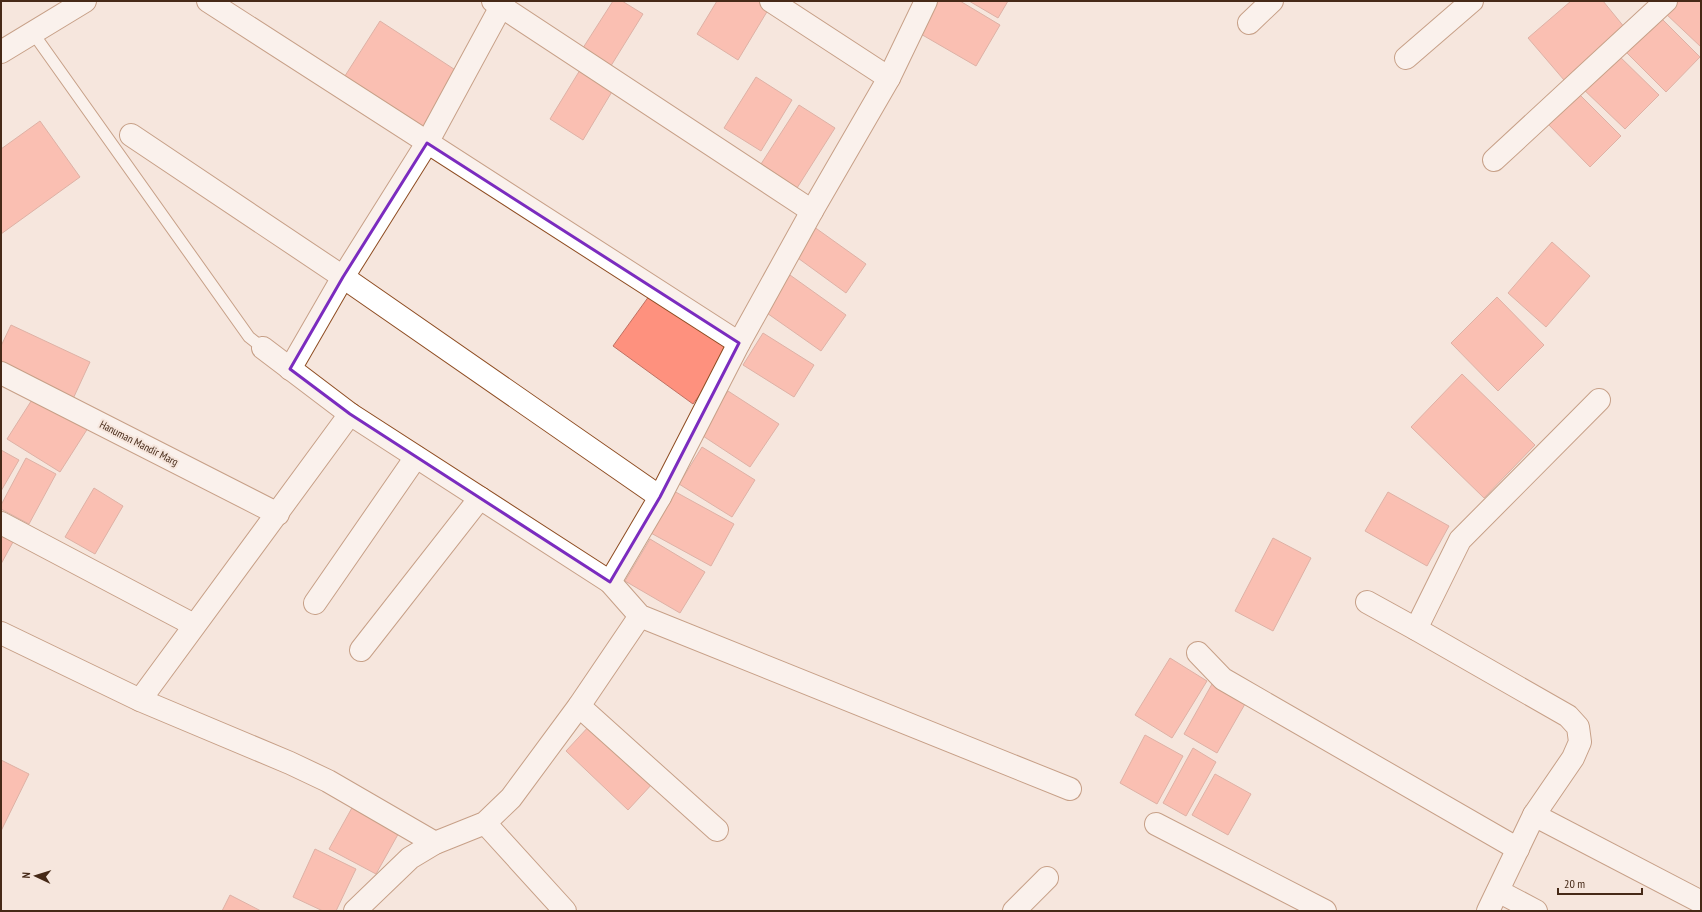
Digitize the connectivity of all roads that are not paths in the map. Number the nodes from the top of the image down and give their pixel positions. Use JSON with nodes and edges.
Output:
{"nodes":[{"id":1,"x":85,"y":1,"type":"edge"},
{"id":2,"x":208,"y":1,"type":"edge"},
{"id":3,"x":771,"y":1,"type":"edge"},
{"id":4,"x":926,"y":1,"type":"edge"},
{"id":5,"x":1272,"y":1,"type":"edge"},
{"id":6,"x":1472,"y":1,"type":"edge"},
{"id":7,"x":1666,"y":1,"type":"edge"},
{"id":8,"x":499,"y":3,"type":"edge"},
{"id":9,"x":1250,"y":23,"type":"dead end"},
{"id":10,"x":33,"y":33,"type":"junction"},
{"id":11,"x":3,"y":50,"type":"edge"},
{"id":12,"x":1406,"y":58,"type":"dead end"},
{"id":13,"x":890,"y":78,"type":"junction"},
{"id":14,"x":132,"y":135,"type":"dead end"},
{"id":15,"x":427,"y":143,"type":"junction"},
{"id":16,"x":1494,"y":160,"type":"dead end"},
{"id":17,"x":812,"y":211,"type":"junction"},
{"id":18,"x":343,"y":277,"type":"junction"},
{"id":19,"x":739,"y":343,"type":"junction"},
{"id":20,"x":263,"y":348,"type":"joint"},
{"id":21,"x":290,"y":369,"type":"junction"},
{"id":22,"x":1,"y":373,"type":"edge"},
{"id":23,"x":1599,"y":400,"type":"dead end"},
{"id":24,"x":350,"y":414,"type":"junction"},
{"id":25,"x":416,"y":457,"type":"junction"},
{"id":26,"x":660,"y":497,"type":"junction"},
{"id":27,"x":480,"y":498,"type":"junction"},
{"id":28,"x":278,"y":514,"type":"junction"},
{"id":29,"x":1,"y":523,"type":"edge"},
{"id":30,"x":610,"y":582,"type":"junction"},
{"id":31,"x":1367,"y":602,"type":"dead end"},
{"id":32,"x":315,"y":603,"type":"dead end"},
{"id":33,"x":640,"y":616,"type":"junction"},
{"id":34,"x":194,"y":626,"type":"junction"},
{"id":35,"x":1416,"y":628,"type":"junction"},
{"id":36,"x":1,"y":633,"type":"edge"},
{"id":37,"x":361,"y":650,"type":"dead end"},
{"id":38,"x":1198,"y":653,"type":"dead end"},
{"id":39,"x":140,"y":700,"type":"junction"},
{"id":40,"x":579,"y":706,"type":"junction"},
{"id":41,"x":1070,"y":789,"type":"dead end"},
{"id":42,"x":1534,"y":815,"type":"junction"},
{"id":43,"x":484,"y":823,"type":"junction"},
{"id":44,"x":1156,"y":824,"type":"dead end"},
{"id":45,"x":717,"y":830,"type":"dead end"},
{"id":46,"x":435,"y":843,"type":"junction"},
{"id":47,"x":1518,"y":848,"type":"junction"},
{"id":48,"x":1047,"y":878,"type":"dead end"},
{"id":49,"x":1498,"y":890,"type":"junction"},
{"id":50,"x":1701,"y":902,"type":"edge"},
{"id":51,"x":355,"y":911,"type":"edge"},
{"id":52,"x":565,"y":911,"type":"edge"},
{"id":53,"x":1014,"y":911,"type":"edge"},
{"id":54,"x":1325,"y":911,"type":"edge"},
{"id":55,"x":1488,"y":911,"type":"edge"},
{"id":56,"x":1536,"y":911,"type":"edge"}],
"edges":[{"from":1,"to":10,"type":"street"},
{"from":2,"to":15,"type":"street"},
{"from":3,"to":13,"type":"street"},
{"from":4,"to":13,"type":"street"},
{"from":5,"to":9,"type":"street"},
{"from":6,"to":12,"type":"street"},
{"from":7,"to":16,"type":"street"},
{"from":8,"to":15,"type":"street"},
{"from":8,"to":17,"type":"street"},
{"from":10,"to":11,"type":"street"},
{"from":10,"to":20,"type":"lane"},
{"from":13,"to":17,"type":"street"},
{"from":14,"to":18,"type":"street"},
{"from":15,"to":18,"type":"street"},
{"from":15,"to":19,"type":"street"},
{"from":17,"to":19,"type":"street"},
{"from":18,"to":21,"type":"street"},
{"from":18,"to":26,"type":"street"},
{"from":19,"to":26,"type":"street"},
{"from":20,"to":21,"type":"street"},
{"from":21,"to":24,"type":"street"},
{"from":22,"to":28,"type":"street","name":"Hanuman Mandir Marg"},
{"from":23,"to":35,"type":"street"},
{"from":24,"to":25,"type":"street"},
{"from":24,"to":28,"type":"street"},
{"from":25,"to":27,"type":"street"},
{"from":25,"to":32,"type":"street"},
{"from":26,"to":30,"type":"street"},
{"from":27,"to":30,"type":"street"},
{"from":27,"to":37,"type":"street"},
{"from":28,"to":34,"type":"street"},
{"from":29,"to":34,"type":"street"},
{"from":30,"to":33,"type":"street"},
{"from":31,"to":35,"type":"street"},
{"from":33,"to":40,"type":"street"},
{"from":33,"to":41,"type":"street"},
{"from":34,"to":39,"type":"street"},
{"from":35,"to":42,"type":"street"},
{"from":36,"to":39,"type":"street"},
{"from":38,"to":47,"type":"street"},
{"from":39,"to":46,"type":"street"},
{"from":40,"to":43,"type":"street"},
{"from":40,"to":45,"type":"street"},
{"from":42,"to":47,"type":"street"},
{"from":42,"to":50,"type":"street"},
{"from":43,"to":46,"type":"street"},
{"from":43,"to":52,"type":"street"},
{"from":44,"to":54,"type":"street"},
{"from":46,"to":51,"type":"street"},
{"from":47,"to":49,"type":"street"},
{"from":48,"to":53,"type":"street"},
{"from":49,"to":55,"type":"street"},
{"from":49,"to":56,"type":"street"}]}
